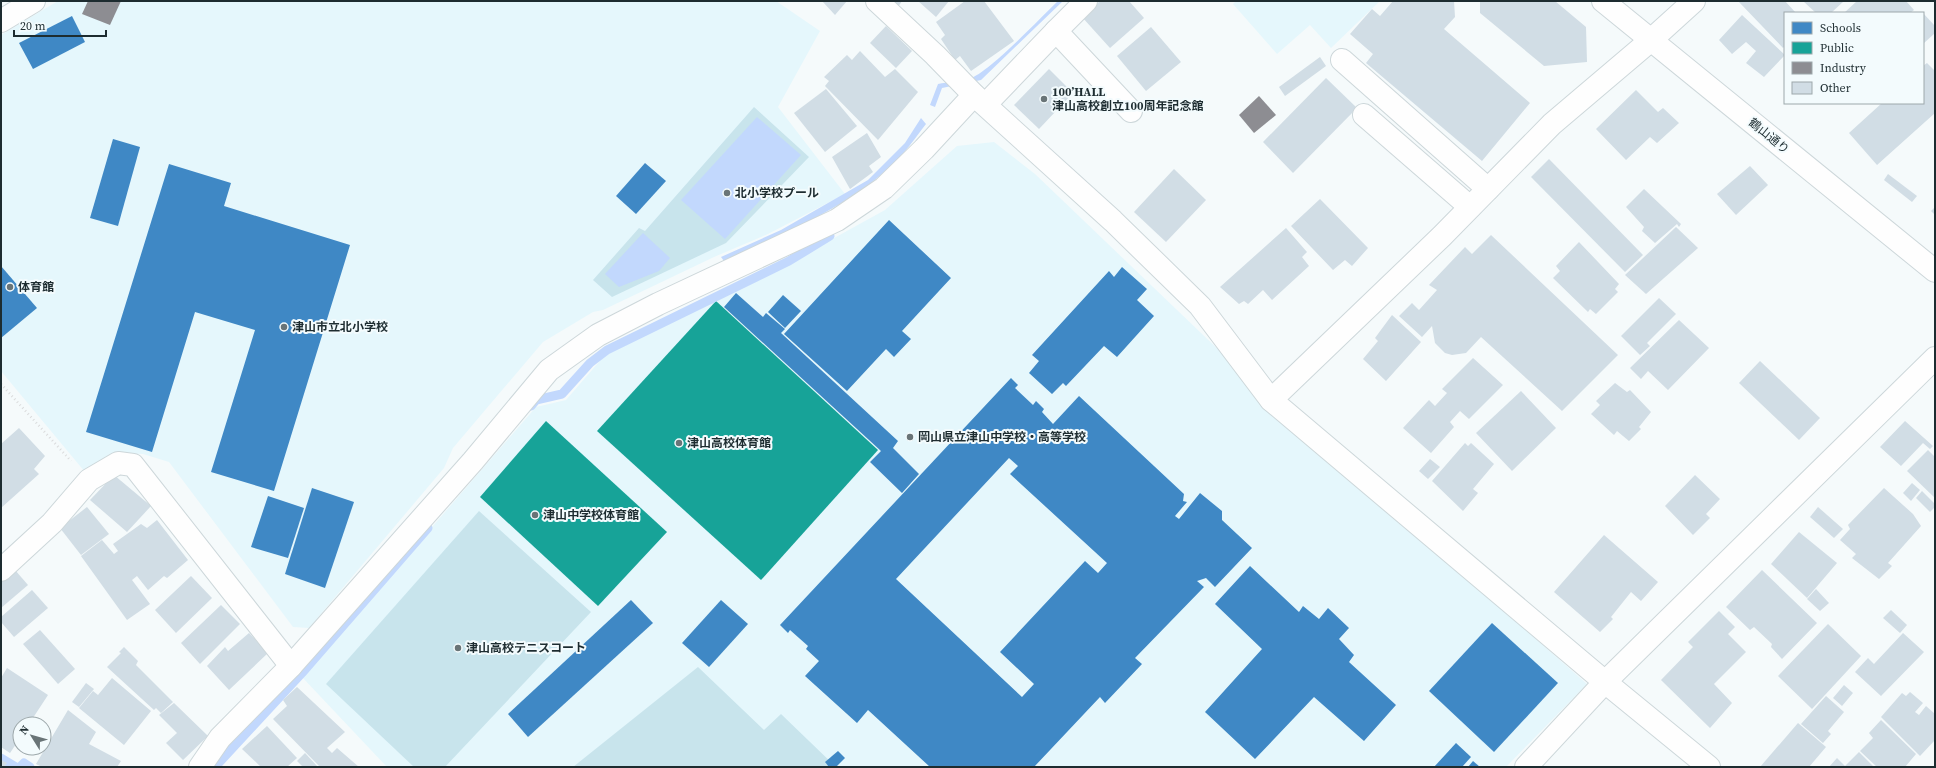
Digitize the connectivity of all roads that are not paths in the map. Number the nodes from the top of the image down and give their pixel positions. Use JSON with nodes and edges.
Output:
{"nodes":[{"id":1,"x":34,"y":1,"type":"edge"},
{"id":2,"x":877,"y":1,"type":"edge"},
{"id":3,"x":1086,"y":1,"type":"edge"},
{"id":4,"x":1603,"y":1,"type":"edge"},
{"id":5,"x":1694,"y":1,"type":"edge"},
{"id":6,"x":1,"y":20,"type":"edge"},
{"id":7,"x":1056,"y":31,"type":"junction"},
{"id":8,"x":1651,"y":40,"type":"junction"},
{"id":9,"x":1342,"y":60,"type":"dead end"},
{"id":10,"x":980,"y":100,"type":"junction"},
{"id":11,"x":1131,"y":111,"type":"dead end"},
{"id":12,"x":1364,"y":115,"type":"dead end"},
{"id":13,"x":1488,"y":188,"type":"junction"},
{"id":14,"x":1470,"y":207,"type":"junction"},
{"id":15,"x":1935,"y":271,"type":"edge"},
{"id":16,"x":1935,"y":358,"type":"edge"},
{"id":17,"x":1270,"y":400,"type":"junction"},
{"id":18,"x":1,"y":570,"type":"edge"},
{"id":19,"x":291,"y":666,"type":"junction"},
{"id":20,"x":1605,"y":682,"type":"junction"},
{"id":21,"x":200,"y":767,"type":"edge"},
{"id":22,"x":1526,"y":767,"type":"edge"},
{"id":23,"x":1709,"y":767,"type":"edge"}],
"edges":[{"from":1,"to":6,"type":"street"},
{"from":2,"to":10,"type":"street"},
{"from":3,"to":7,"type":"street"},
{"from":4,"to":8,"type":"street","name":"鶴山通り"},
{"from":5,"to":8,"type":"street"},
{"from":7,"to":10,"type":"street"},
{"from":7,"to":11,"type":"street"},
{"from":8,"to":13,"type":"street"},
{"from":8,"to":15,"type":"street","name":"鶴山通り"},
{"from":9,"to":13,"type":"street"},
{"from":10,"to":17,"type":"street"},
{"from":10,"to":19,"type":"street"},
{"from":12,"to":14,"type":"street"},
{"from":13,"to":14,"type":"street"},
{"from":14,"to":17,"type":"street"},
{"from":16,"to":20,"type":"street"},
{"from":17,"to":20,"type":"street"},
{"from":18,"to":19,"type":"street"},
{"from":19,"to":21,"type":"street"},
{"from":20,"to":22,"type":"street"},
{"from":20,"to":23,"type":"street"}]}
